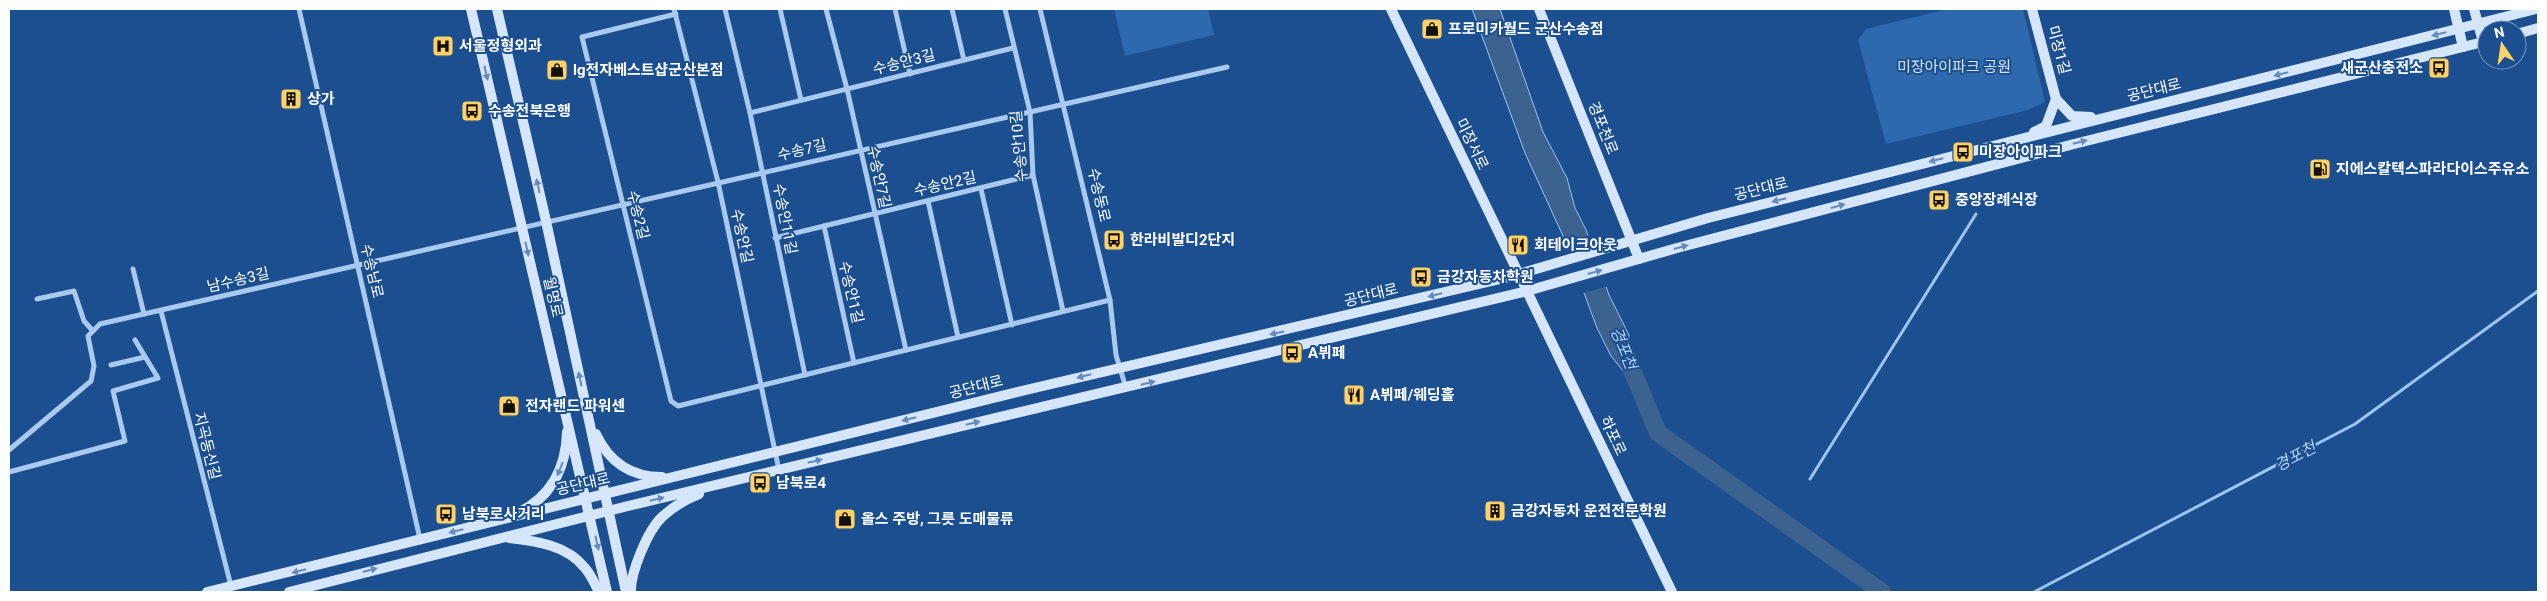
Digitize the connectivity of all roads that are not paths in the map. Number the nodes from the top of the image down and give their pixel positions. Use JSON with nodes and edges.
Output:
{"nodes":[{"id":1,"x":298,"y":9,"type":"edge"},
{"id":2,"x":471,"y":9,"type":"edge"},
{"id":3,"x":497,"y":9,"type":"edge"},
{"id":4,"x":725,"y":9,"type":"edge"},
{"id":5,"x":780,"y":9,"type":"edge"},
{"id":6,"x":826,"y":9,"type":"edge"},
{"id":7,"x":895,"y":9,"type":"edge"},
{"id":8,"x":952,"y":9,"type":"edge"},
{"id":9,"x":1005,"y":9,"type":"edge"},
{"id":10,"x":1040,"y":9,"type":"edge"},
{"id":11,"x":1391,"y":9,"type":"edge"},
{"id":12,"x":1539,"y":9,"type":"edge"},
{"id":13,"x":2032,"y":9,"type":"edge"},
{"id":14,"x":2454,"y":9,"type":"edge"},
{"id":15,"x":2536,"y":9,"type":"edge"},
{"id":16,"x":675,"y":12,"type":"edge"},
{"id":17,"x":2493,"y":20,"type":"edge"},
{"id":18,"x":2477,"y":24,"type":"edge"},
{"id":19,"x":2459,"y":29,"type":"junction"},
{"id":20,"x":2477,"y":44,"type":"edge"},
{"id":21,"x":2463,"y":47,"type":"junction"},
{"id":22,"x":1013,"y":48,"type":"junction"},
{"id":23,"x":964,"y":60,"type":"junction"},
{"id":24,"x":1227,"y":67,"type":"dead end"},
{"id":25,"x":910,"y":74,"type":"junction"},
{"id":26,"x":847,"y":88,"type":"junction"},
{"id":27,"x":801,"y":100,"type":"junction"},
{"id":28,"x":2056,"y":100,"type":"junction"},
{"id":29,"x":1064,"y":104,"type":"junction"},
{"id":30,"x":1030,"y":112,"type":"junction"},
{"id":31,"x":750,"y":113,"type":"junction"},
{"id":32,"x":2110,"y":116,"type":"junction"},
{"id":33,"x":2016,"y":140,"type":"junction"},
{"id":34,"x":860,"y":150,"type":"junction"},
{"id":35,"x":763,"y":172,"type":"junction"},
{"id":36,"x":1033,"y":175,"type":"junction"},
{"id":37,"x":718,"y":182,"type":"junction"},
{"id":38,"x":981,"y":189,"type":"junction"},
{"id":39,"x":928,"y":201,"type":"junction"},
{"id":40,"x":622,"y":204,"type":"junction"},
{"id":41,"x":874,"y":213,"type":"junction"},
{"id":42,"x":546,"y":221,"type":"junction"},
{"id":43,"x":824,"y":226,"type":"junction"},
{"id":44,"x":521,"y":227,"type":"junction"},
{"id":45,"x":775,"y":238,"type":"junction"},
{"id":46,"x":1632,"y":240,"type":"junction"},
{"id":47,"x":1637,"y":260,"type":"junction"},
{"id":48,"x":357,"y":265,"type":"junction"},
{"id":49,"x":134,"y":269,"type":"dead end"},
{"id":50,"x":1519,"y":274,"type":"junction"},
{"id":51,"x":1527,"y":291,"type":"junction"},
{"id":52,"x":37,"y":299,"type":"dead end"},
{"id":53,"x":1110,"y":300,"type":"junction"},
{"id":54,"x":161,"y":310,"type":"junction"},
{"id":55,"x":1063,"y":312,"type":"junction"},
{"id":56,"x":144,"y":314,"type":"junction"},
{"id":57,"x":1012,"y":325,"type":"junction"},
{"id":58,"x":93,"y":331,"type":"junction"},
{"id":59,"x":958,"y":337,"type":"junction"},
{"id":60,"x":135,"y":340,"type":"dead end"},
{"id":61,"x":906,"y":350,"type":"junction"},
{"id":62,"x":145,"y":357,"type":"junction"},
{"id":63,"x":854,"y":363,"type":"junction"},
{"id":64,"x":111,"y":366,"type":"dead end"},
{"id":65,"x":1120,"y":368,"type":"junction"},
{"id":66,"x":805,"y":375,"type":"junction"},
{"id":67,"x":760,"y":387,"type":"junction"},
{"id":68,"x":1126,"y":388,"type":"junction"},
{"id":69,"x":587,"y":413,"type":"junction"},
{"id":70,"x":567,"y":421,"type":"junction"},
{"id":71,"x":9,"y":450,"type":"edge"},
{"id":72,"x":775,"y":452,"type":"junction"},
{"id":73,"x":779,"y":470,"type":"junction"},
{"id":74,"x":9,"y":472,"type":"edge"},
{"id":75,"x":693,"y":473,"type":"junction"},
{"id":76,"x":727,"y":482,"type":"junction"},
{"id":77,"x":605,"y":494,"type":"junction"},
{"id":78,"x":587,"y":498,"type":"junction"},
{"id":79,"x":609,"y":511,"type":"junction"},
{"id":80,"x":591,"y":515,"type":"junction"},
{"id":81,"x":500,"y":520,"type":"junction"},
{"id":82,"x":501,"y":538,"type":"junction"},
{"id":83,"x":420,"y":540,"type":"junction"},
{"id":84,"x":231,"y":586,"type":"junction"},
{"id":85,"x":207,"y":592,"type":"edge"},
{"id":86,"x":289,"y":592,"type":"edge"},
{"id":87,"x":600,"y":592,"type":"edge"},
{"id":88,"x":608,"y":592,"type":"edge"},
{"id":89,"x":626,"y":592,"type":"edge"},
{"id":90,"x":631,"y":592,"type":"edge"},
{"id":91,"x":1672,"y":592,"type":"edge"}],
"edges":[{"from":1,"to":48,"type":"street","name":"수송남로"},
{"from":2,"to":44,"type":"street","name":"월명로","one_way":true},
{"from":42,"to":3,"type":"street","name":"월명로","one_way":true},
{"from":4,"to":31,"type":"street","name":"수송안11길"},
{"from":5,"to":27,"type":"street"},
{"from":6,"to":26,"type":"street","name":"수송안7길"},
{"from":7,"to":25,"type":"street"},
{"from":8,"to":23,"type":"street"},
{"from":9,"to":22,"type":"street","name":"수송안10길"},
{"from":10,"to":29,"type":"street","name":"수송동로"},
{"from":11,"to":50,"type":"street","name":"미장서로"},
{"from":12,"to":46,"type":"street","name":"경포천로"},
{"from":13,"to":28,"type":"street","name":"미장1길"},
{"from":14,"to":19,"type":"street"},
{"from":15,"to":17,"type":"street","name":"공단대로"},
{"from":16,"to":37,"type":"street","name":"수송안길"},
{"from":16,"to":40,"type":"street","name":"수송2길"},
{"from":18,"to":19,"type":"street","name":"공단대로"},
{"from":19,"to":21,"type":"street"},
{"from":19,"to":32,"type":"street","name":"공단대로","one_way":true},
{"from":20,"to":21,"type":"street"},
{"from":47,"to":21,"type":"street","one_way":true},
{"from":22,"to":23,"type":"street","name":"수송안3길"},
{"from":22,"to":30,"type":"street","name":"수송안10길"},
{"from":23,"to":25,"type":"street","name":"수송안3길"},
{"from":24,"to":29,"type":"street","name":"수송7길"},
{"from":25,"to":26,"type":"street","name":"수송안3길"},
{"from":26,"to":27,"type":"street","name":"수송안3길"},
{"from":26,"to":34,"type":"street","name":"수송안7길"},
{"from":27,"to":31,"type":"street","name":"수송안3길"},
{"from":28,"to":32,"type":"street"},
{"from":28,"to":33,"type":"street"},
{"from":29,"to":30,"type":"street","name":"수송7길"},
{"from":29,"to":53,"type":"street","name":"수송동로"},
{"from":30,"to":34,"type":"street","name":"수송7길"},
{"from":30,"to":36,"type":"street","name":"수송안10길"},
{"from":31,"to":35,"type":"street","name":"수송안11길"},
{"from":32,"to":33,"type":"street","name":"공단대로"},
{"from":33,"to":46,"type":"street","name":"공단대로","one_way":true},
{"from":34,"to":35,"type":"street","name":"수송7길"},
{"from":34,"to":41,"type":"street","name":"수송안7길"},
{"from":35,"to":37,"type":"street","name":"수송7길"},
{"from":35,"to":45,"type":"street","name":"수송안11길"},
{"from":36,"to":38,"type":"street","name":"수송안2길"},
{"from":36,"to":55,"type":"street","name":"수송안10길"},
{"from":37,"to":40,"type":"street","name":"수송7길"},
{"from":37,"to":67,"type":"street","name":"수송안길"},
{"from":38,"to":39,"type":"street","name":"수송안2길"},
{"from":38,"to":57,"type":"street"},
{"from":39,"to":41,"type":"street","name":"수송안2길"},
{"from":39,"to":59,"type":"street"},
{"from":40,"to":42,"type":"street","name":"수송7길"},
{"from":40,"to":67,"type":"street","name":"수송2길"},
{"from":41,"to":43,"type":"street","name":"수송안2길"},
{"from":41,"to":61,"type":"street","name":"수송안7길"},
{"from":42,"to":44,"type":"street","name":"남수송3길"},
{"from":69,"to":42,"type":"street","name":"월명로","one_way":true},
{"from":43,"to":45,"type":"street","name":"수송안2길"},
{"from":43,"to":63,"type":"street","name":"수송안1길"},
{"from":44,"to":48,"type":"street","name":"남수송3길"},
{"from":44,"to":70,"type":"street","name":"월명로","one_way":true},
{"from":45,"to":66,"type":"street","name":"수송안11길"},
{"from":46,"to":47,"type":"street","name":"경포천로"},
{"from":46,"to":50,"type":"street","name":"공단대로"},
{"from":51,"to":47,"type":"street","one_way":true},
{"from":48,"to":54,"type":"street","name":"남수송3길"},
{"from":48,"to":83,"type":"street","name":"수송남로"},
{"from":49,"to":56,"type":"street"},
{"from":50,"to":51,"type":"street","name":"미장서로"},
{"from":50,"to":65,"type":"street","name":"공단대로","one_way":true},
{"from":68,"to":51,"type":"street","one_way":true},
{"from":51,"to":91,"type":"street","name":"하포로"},
{"from":52,"to":58,"type":"street"},
{"from":53,"to":55,"type":"street"},
{"from":53,"to":65,"type":"street","name":"수송동로"},
{"from":54,"to":56,"type":"street","name":"남수송3길"},
{"from":54,"to":84,"type":"street","name":"지곡동신길"},
{"from":55,"to":57,"type":"street"},
{"from":56,"to":58,"type":"street","name":"남수송3길"},
{"from":57,"to":59,"type":"street"},
{"from":58,"to":71,"type":"street"},
{"from":59,"to":61,"type":"street"},
{"from":60,"to":62,"type":"street"},
{"from":61,"to":63,"type":"street"},
{"from":62,"to":64,"type":"street"},
{"from":62,"to":74,"type":"street"},
{"from":63,"to":66,"type":"street"},
{"from":65,"to":68,"type":"street","name":"수송동로"},
{"from":65,"to":72,"type":"street","name":"공단대로","one_way":true},
{"from":66,"to":67,"type":"street"},
{"from":67,"to":72,"type":"street","name":"수송안길"},
{"from":73,"to":68,"type":"street","one_way":true},
{"from":69,"to":75,"type":"street"},
{"from":69,"to":77,"type":"street","name":"월명로"},
{"from":70,"to":78,"type":"street","name":"월명로"},
{"from":70,"to":81,"type":"street","one_way":true},
{"from":72,"to":73,"type":"street","name":"수송안길"},
{"from":72,"to":75,"type":"street","name":"공단대로"},
{"from":73,"to":76,"type":"street"},
{"from":75,"to":77,"type":"street","name":"공단대로"},
{"from":79,"to":76,"type":"street","one_way":true},
{"from":76,"to":90,"type":"street"},
{"from":77,"to":78,"type":"street","name":"공단대로"},
{"from":77,"to":79,"type":"street","name":"월명로"},
{"from":78,"to":80,"type":"street","name":"월명로"},
{"from":78,"to":81,"type":"street","name":"공단대로"},
{"from":79,"to":80,"type":"street"},
{"from":79,"to":89,"type":"street"},
{"from":80,"to":82,"type":"street"},
{"from":80,"to":88,"type":"street","name":"월명로","one_way":true},
{"from":81,"to":83,"type":"street","name":"공단대로","one_way":true},
{"from":86,"to":82,"type":"street","one_way":true},
{"from":82,"to":87,"type":"street"},
{"from":83,"to":84,"type":"street","name":"공단대로","one_way":true},
{"from":84,"to":85,"type":"street","name":"공단대로"}]}
